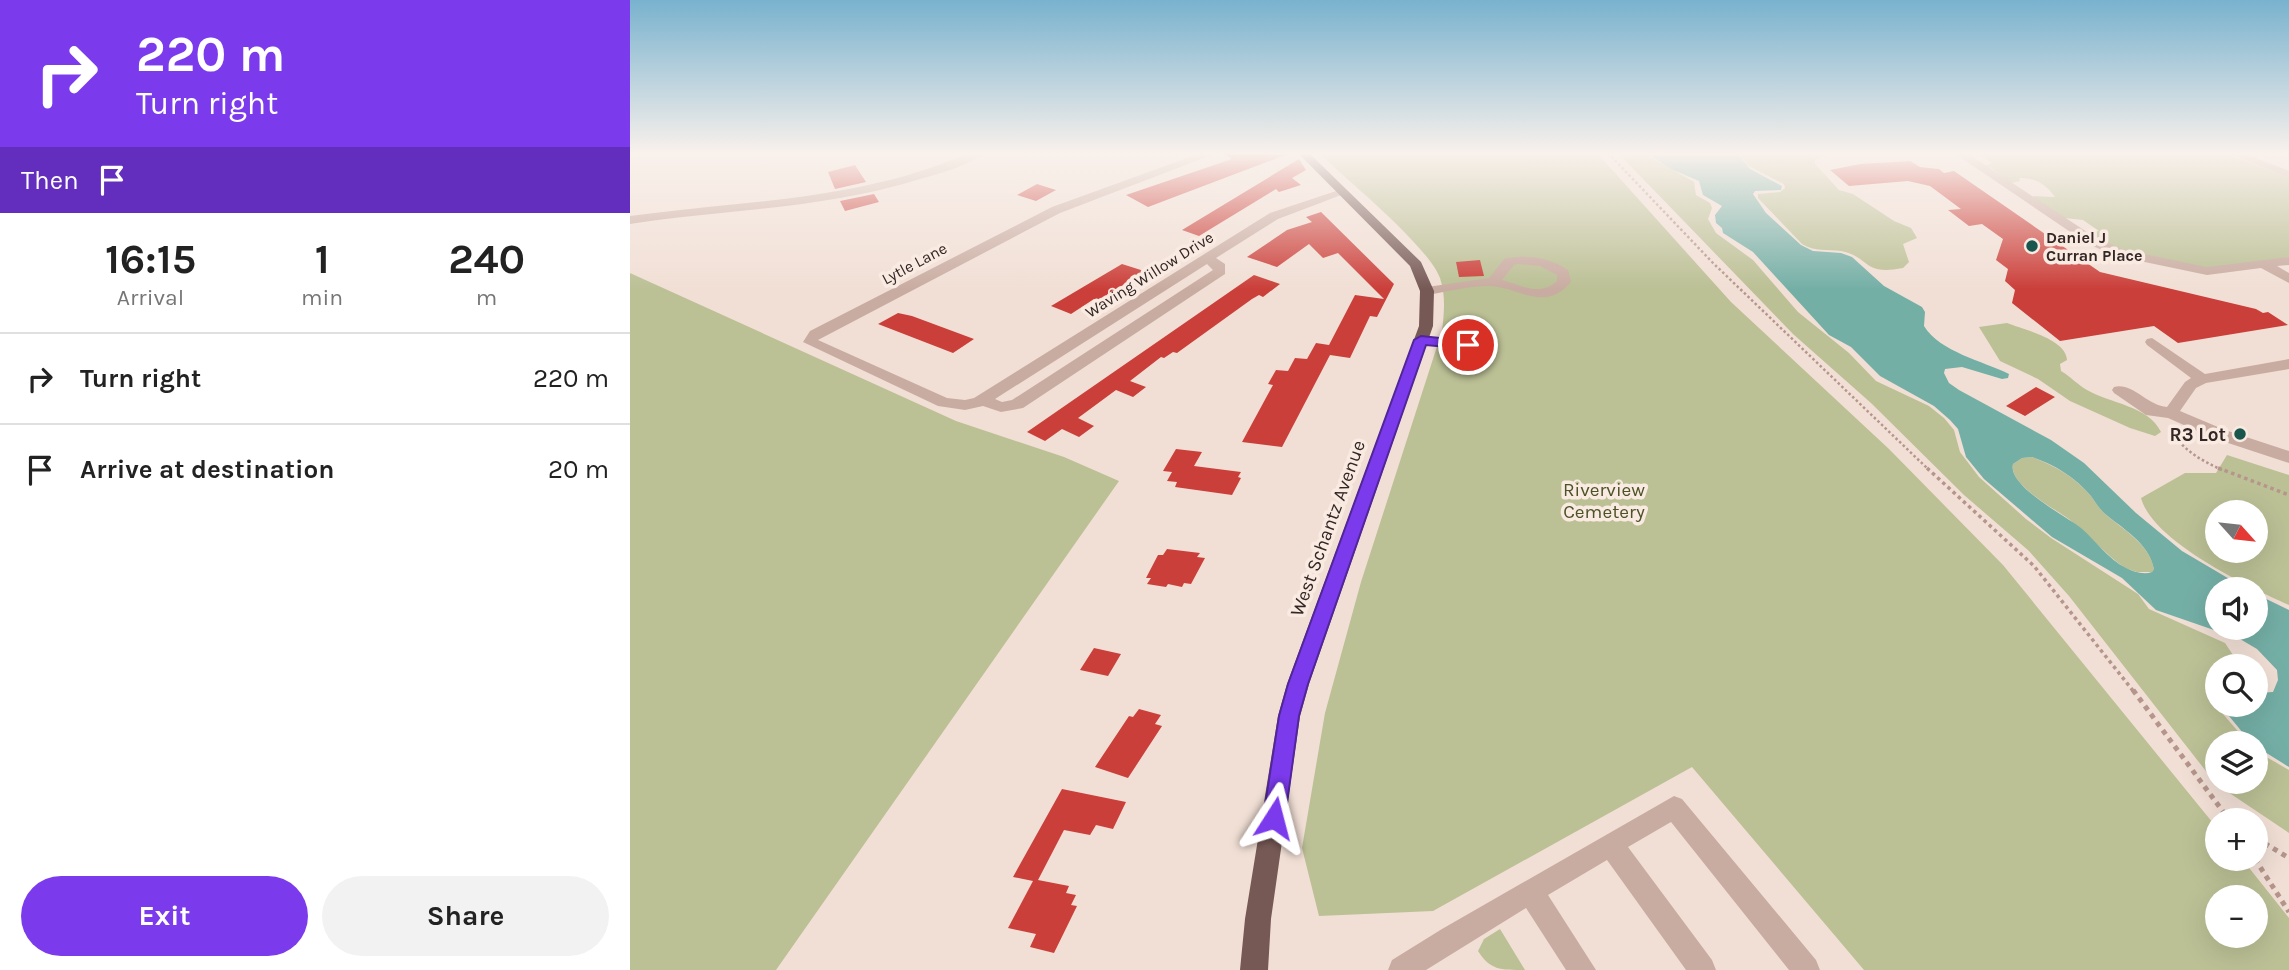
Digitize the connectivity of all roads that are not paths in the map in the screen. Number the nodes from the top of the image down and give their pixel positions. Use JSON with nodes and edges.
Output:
{"nodes":[{"id":1,"x":825,"y":198,"type":"edge"},
{"id":2,"x":1088,"y":198,"type":"edge"},
{"id":3,"x":1322,"y":198,"type":"edge"},
{"id":4,"x":1349,"y":198,"type":"edge"},
{"id":5,"x":2028,"y":198,"type":"edge"},
{"id":6,"x":630,"y":220,"type":"edge"},
{"id":7,"x":1206,"y":259,"type":"junction"},
{"id":8,"x":2289,"y":261,"type":"edge"},
{"id":9,"x":2264,"y":265,"type":"junction"},
{"id":10,"x":2289,"y":279,"type":"edge"},
{"id":11,"x":1493,"y":282,"type":"junction"},
{"id":12,"x":1427,"y":291,"type":"junction"},
{"id":13,"x":1421,"y":340,"type":"junction"},
{"id":14,"x":2152,"y":342,"type":"dead end"},
{"id":15,"x":1468,"y":345,"type":"dead end"},
{"id":16,"x":2289,"y":364,"type":"edge"},
{"id":17,"x":2202,"y":379,"type":"junction"},
{"id":18,"x":2120,"y":390,"type":"dead end"},
{"id":19,"x":982,"y":400,"type":"junction"},
{"id":20,"x":2171,"y":421,"type":"junction"},
{"id":21,"x":2289,"y":457,"type":"edge"},
{"id":22,"x":1611,"y":844,"type":"junction"},
{"id":23,"x":1530,"y":892,"type":"junction"},
{"id":24,"x":1254,"y":970,"type":"edge"},
{"id":25,"x":1402,"y":970,"type":"edge"},
{"id":26,"x":1582,"y":970,"type":"edge"},
{"id":27,"x":1702,"y":970,"type":"edge"},
{"id":28,"x":1806,"y":970,"type":"edge"}],
"edges":[{"from":1,"to":6,"type":"street"},
{"from":2,"to":19,"type":"street","name":"Lytle Lane"},
{"from":3,"to":7,"type":"street","name":"Waving Willow Drive"},
{"from":4,"to":12,"type":"main road","name":"West Schantz Avenue"},
{"from":5,"to":9,"type":"street"},
{"from":7,"to":19,"type":"street","name":"Waving Willow Drive"},
{"from":7,"to":19,"type":"street"},
{"from":8,"to":9,"type":"street"},
{"from":9,"to":10,"type":"street"},
{"from":11,"to":11,"type":"street"},
{"from":11,"to":12,"type":"street"},
{"from":12,"to":13,"type":"main road","name":"West Schantz Avenue"},
{"from":13,"to":15,"type":"street"},
{"from":13,"to":24,"type":"main road","name":"West Schantz Avenue"},
{"from":14,"to":17,"type":"street"},
{"from":16,"to":17,"type":"street"},
{"from":17,"to":20,"type":"street"},
{"from":18,"to":20,"type":"street"},
{"from":20,"to":21,"type":"street"},
{"from":22,"to":23,"type":"street"},
{"from":22,"to":27,"type":"street"},
{"from":22,"to":28,"type":"street"},
{"from":23,"to":25,"type":"street"},
{"from":23,"to":26,"type":"street"}]}
